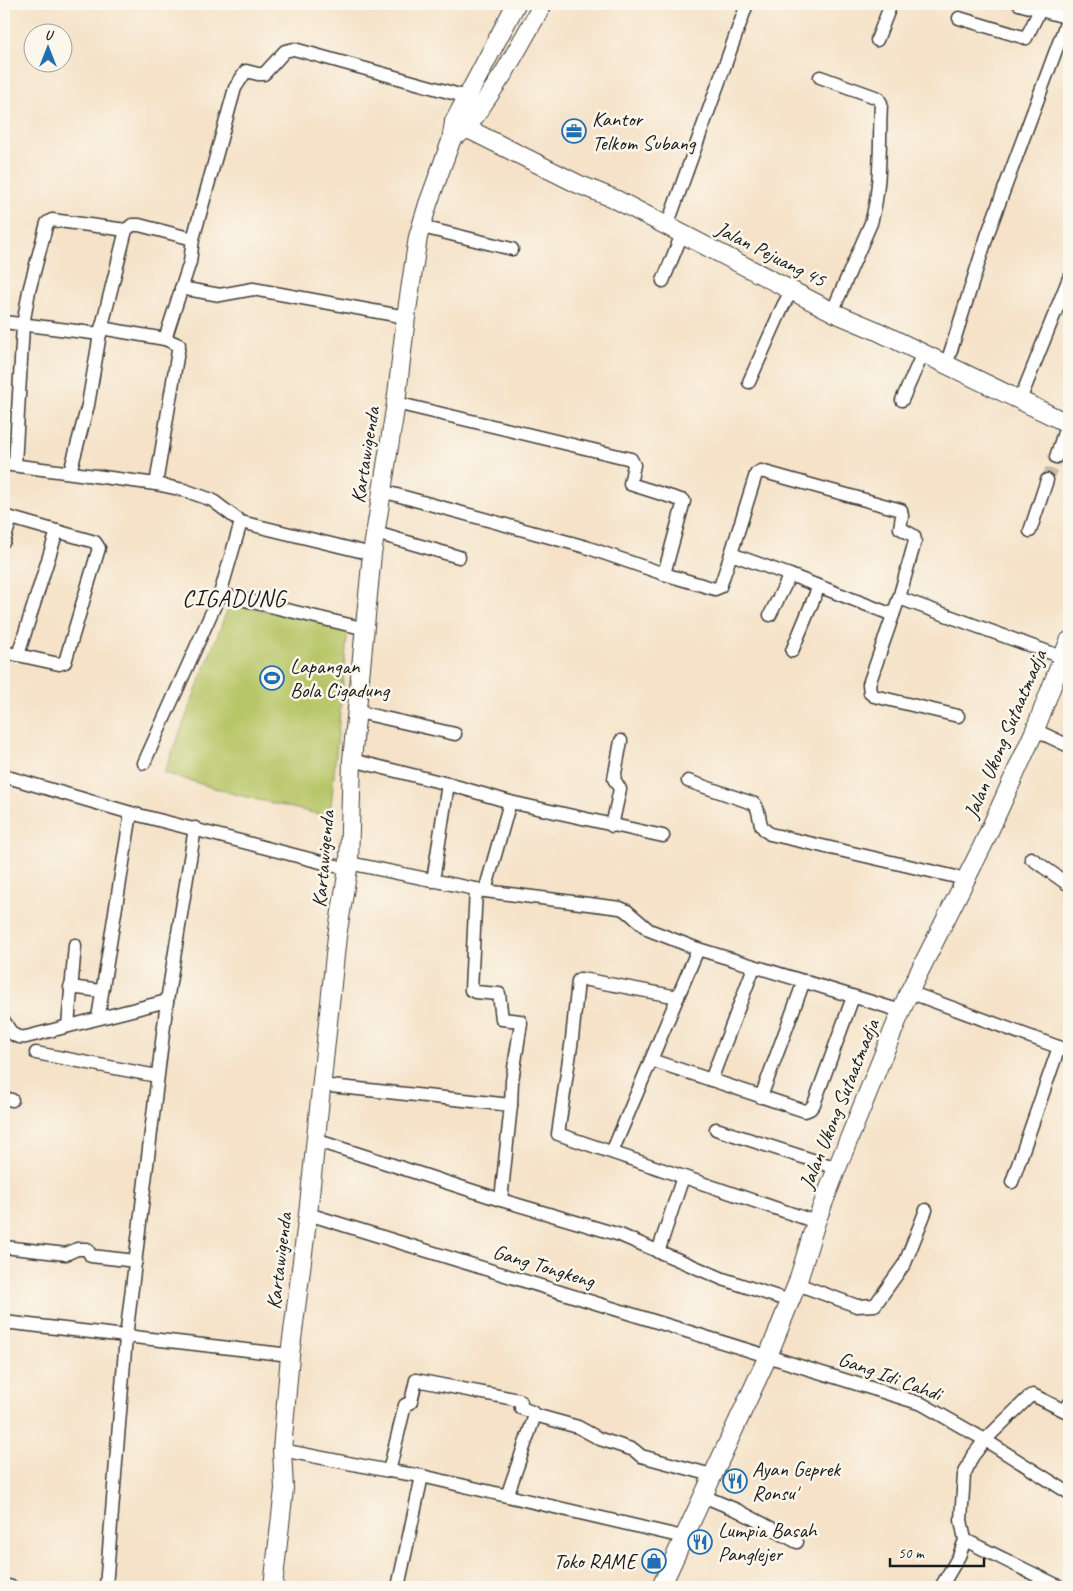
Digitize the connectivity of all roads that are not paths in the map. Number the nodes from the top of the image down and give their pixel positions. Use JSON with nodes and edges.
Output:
{"nodes":[{"id":1,"x":516,"y":4,"type":"edge"},
{"id":2,"x":543,"y":4,"type":"edge"},
{"id":3,"x":747,"y":4,"type":"edge"},
{"id":4,"x":891,"y":4,"type":"edge"},
{"id":5,"x":1019,"y":4,"type":"edge"},
{"id":6,"x":1040,"y":10,"type":"junction"},
{"id":7,"x":959,"y":18,"type":"dead end"},
{"id":8,"x":1069,"y":18,"type":"edge"},
{"id":9,"x":877,"y":40,"type":"dead end"},
{"id":10,"x":820,"y":76,"type":"dead end"},
{"id":11,"x":467,"y":96,"type":"junction"},
{"id":12,"x":460,"y":125,"type":"junction"},
{"id":13,"x":422,"y":228,"type":"junction"},
{"id":14,"x":126,"y":230,"type":"junction"},
{"id":15,"x":674,"y":230,"type":"junction"},
{"id":16,"x":193,"y":239,"type":"junction"},
{"id":17,"x":512,"y":249,"type":"dead end"},
{"id":18,"x":1069,"y":278,"type":"edge"},
{"id":19,"x":663,"y":281,"type":"dead end"},
{"id":20,"x":181,"y":288,"type":"junction"},
{"id":21,"x":792,"y":290,"type":"junction"},
{"id":22,"x":835,"y":312,"type":"junction"},
{"id":23,"x":406,"y":317,"type":"junction"},
{"id":24,"x":4,"y":322,"type":"edge"},
{"id":25,"x":22,"y":325,"type":"junction"},
{"id":26,"x":100,"y":331,"type":"junction"},
{"id":27,"x":164,"y":339,"type":"junction"},
{"id":28,"x":923,"y":353,"type":"junction"},
{"id":29,"x":946,"y":366,"type":"junction"},
{"id":30,"x":749,"y":382,"type":"dead end"},
{"id":31,"x":902,"y":400,"type":"dead end"},
{"id":32,"x":1020,"y":400,"type":"junction"},
{"id":33,"x":396,"y":403,"type":"junction"},
{"id":34,"x":1068,"y":423,"type":"edge"},
{"id":35,"x":1056,"y":457,"type":"tunnel mouth"},
{"id":36,"x":10,"y":464,"type":"edge"},
{"id":37,"x":70,"y":472,"type":"junction"},
{"id":38,"x":1047,"y":480,"type":"tunnel mouth"},
{"id":39,"x":156,"y":484,"type":"junction"},
{"id":40,"x":382,"y":491,"type":"junction"},
{"id":41,"x":7,"y":517,"type":"edge"},
{"id":42,"x":241,"y":522,"type":"junction"},
{"id":43,"x":57,"y":531,"type":"junction"},
{"id":44,"x":1030,"y":531,"type":"dead end"},
{"id":45,"x":376,"y":533,"type":"junction"},
{"id":46,"x":4,"y":541,"type":"edge"},
{"id":47,"x":372,"y":554,"type":"junction"},
{"id":48,"x":734,"y":555,"type":"junction"},
{"id":49,"x":459,"y":557,"type":"dead end"},
{"id":50,"x":664,"y":574,"type":"junction"},
{"id":51,"x":790,"y":575,"type":"junction"},
{"id":52,"x":819,"y":586,"type":"junction"},
{"id":53,"x":220,"y":594,"type":"junction"},
{"id":54,"x":899,"y":598,"type":"junction"},
{"id":55,"x":770,"y":615,"type":"dead end"},
{"id":56,"x":893,"y":615,"type":"junction"},
{"id":57,"x":366,"y":629,"type":"junction"},
{"id":58,"x":1066,"y":649,"type":"edge"},
{"id":59,"x":792,"y":651,"type":"dead end"},
{"id":60,"x":4,"y":652,"type":"edge"},
{"id":61,"x":18,"y":655,"type":"junction"},
{"id":62,"x":358,"y":712,"type":"junction"},
{"id":63,"x":958,"y":716,"type":"dead end"},
{"id":64,"x":1035,"y":730,"type":"junction"},
{"id":65,"x":455,"y":734,"type":"dead end"},
{"id":66,"x":621,"y":742,"type":"dead end"},
{"id":67,"x":1069,"y":746,"type":"edge"},
{"id":68,"x":352,"y":760,"type":"junction"},
{"id":69,"x":144,"y":763,"type":"dead end"},
{"id":70,"x":4,"y":776,"type":"edge"},
{"id":71,"x":688,"y":781,"type":"dead end"},
{"id":72,"x":448,"y":784,"type":"junction"},
{"id":73,"x":510,"y":802,"type":"junction"},
{"id":74,"x":131,"y":813,"type":"junction"},
{"id":75,"x":612,"y":826,"type":"junction"},
{"id":76,"x":195,"y":828,"type":"junction"},
{"id":77,"x":663,"y":836,"type":"dead end"},
{"id":78,"x":1031,"y":858,"type":"dead end"},
{"id":79,"x":348,"y":866,"type":"junction"},
{"id":80,"x":965,"y":880,"type":"junction"},
{"id":81,"x":433,"y":881,"type":"junction"},
{"id":82,"x":1068,"y":883,"type":"edge"},
{"id":83,"x":480,"y":890,"type":"junction"},
{"id":84,"x":75,"y":945,"type":"dead end"},
{"id":85,"x":698,"y":949,"type":"junction"},
{"id":86,"x":754,"y":967,"type":"junction"},
{"id":87,"x":804,"y":981,"type":"junction"},
{"id":88,"x":70,"y":987,"type":"junction"},
{"id":89,"x":101,"y":992,"type":"junction"},
{"id":90,"x":908,"y":992,"type":"junction"},
{"id":91,"x":678,"y":997,"type":"junction"},
{"id":92,"x":853,"y":997,"type":"junction"},
{"id":93,"x":167,"y":1001,"type":"junction"},
{"id":94,"x":901,"y":1012,"type":"junction"},
{"id":95,"x":98,"y":1018,"type":"junction"},
{"id":96,"x":4,"y":1021,"type":"edge"},
{"id":97,"x":68,"y":1026,"type":"junction"},
{"id":98,"x":1064,"y":1049,"type":"edge"},
{"id":99,"x":36,"y":1053,"type":"dead end"},
{"id":100,"x":651,"y":1060,"type":"junction"},
{"id":101,"x":158,"y":1076,"type":"junction"},
{"id":102,"x":711,"y":1080,"type":"junction"},
{"id":103,"x":321,"y":1085,"type":"junction"},
{"id":104,"x":761,"y":1096,"type":"junction"},
{"id":105,"x":511,"y":1105,"type":"junction"},
{"id":106,"x":716,"y":1130,"type":"dead end"},
{"id":107,"x":315,"y":1140,"type":"junction"},
{"id":108,"x":612,"y":1152,"type":"junction"},
{"id":109,"x":837,"y":1168,"type":"junction"},
{"id":110,"x":683,"y":1177,"type":"junction"},
{"id":111,"x":1012,"y":1182,"type":"dead end"},
{"id":112,"x":501,"y":1200,"type":"junction"},
{"id":113,"x":926,"y":1210,"type":"dead end"},
{"id":114,"x":308,"y":1214,"type":"junction"},
{"id":115,"x":816,"y":1222,"type":"junction"},
{"id":116,"x":4,"y":1247,"type":"edge"},
{"id":117,"x":658,"y":1252,"type":"junction"},
{"id":118,"x":136,"y":1261,"type":"junction"},
{"id":119,"x":797,"y":1284,"type":"junction"},
{"id":120,"x":790,"y":1301,"type":"junction"},
{"id":121,"x":4,"y":1322,"type":"edge"},
{"id":122,"x":126,"y":1337,"type":"junction"},
{"id":123,"x":290,"y":1355,"type":"junction"},
{"id":124,"x":768,"y":1356,"type":"junction"},
{"id":125,"x":1068,"y":1409,"type":"edge"},
{"id":126,"x":535,"y":1415,"type":"junction"},
{"id":127,"x":985,"y":1440,"type":"junction"},
{"id":128,"x":282,"y":1450,"type":"junction"},
{"id":129,"x":389,"y":1471,"type":"junction"},
{"id":130,"x":712,"y":1475,"type":"junction"},
{"id":131,"x":422,"y":1476,"type":"junction"},
{"id":132,"x":1069,"y":1493,"type":"edge"},
{"id":133,"x":507,"y":1496,"type":"junction"},
{"id":134,"x":703,"y":1496,"type":"junction"},
{"id":135,"x":683,"y":1537,"type":"junction"},
{"id":136,"x":965,"y":1540,"type":"junction"},
{"id":137,"x":797,"y":1542,"type":"dead end"},
{"id":138,"x":4,"y":1585,"type":"edge"},
{"id":139,"x":12,"y":1587,"type":"edge"},
{"id":140,"x":106,"y":1587,"type":"edge"},
{"id":141,"x":273,"y":1587,"type":"edge"},
{"id":142,"x":398,"y":1587,"type":"edge"},
{"id":143,"x":661,"y":1587,"type":"edge"},
{"id":144,"x":941,"y":1587,"type":"edge"},
{"id":145,"x":1060,"y":1587,"type":"edge"}],
"edges":[{"from":1,"to":11,"type":"street"},
{"from":2,"to":12,"type":"street"},
{"from":3,"to":15,"type":"street"},
{"from":4,"to":9,"type":"street"},
{"from":5,"to":6,"type":"street"},
{"from":6,"to":7,"type":"street"},
{"from":6,"to":8,"type":"street"},
{"from":8,"to":29,"type":"street"},
{"from":10,"to":22,"type":"street"},
{"from":11,"to":12,"type":"street"},
{"from":11,"to":16,"type":"street"},
{"from":12,"to":13,"type":"street","name":"Kartawigenda"},
{"from":12,"to":15,"type":"street","name":"Jalan Pejuang 45"},
{"from":13,"to":17,"type":"street"},
{"from":13,"to":23,"type":"street","name":"Kartawigenda"},
{"from":14,"to":16,"type":"street"},
{"from":14,"to":25,"type":"street"},
{"from":14,"to":26,"type":"street"},
{"from":15,"to":19,"type":"street"},
{"from":15,"to":21,"type":"street","name":"Jalan Pejuang 45"},
{"from":16,"to":20,"type":"street"},
{"from":18,"to":32,"type":"street"},
{"from":20,"to":23,"type":"street"},
{"from":20,"to":27,"type":"street"},
{"from":21,"to":22,"type":"street","name":"Jalan Pejuang 45"},
{"from":21,"to":30,"type":"street"},
{"from":22,"to":28,"type":"street","name":"Jalan Pejuang 45"},
{"from":23,"to":33,"type":"street","name":"Kartawigenda"},
{"from":24,"to":25,"type":"street"},
{"from":25,"to":26,"type":"street"},
{"from":25,"to":36,"type":"street"},
{"from":26,"to":27,"type":"street"},
{"from":26,"to":37,"type":"street"},
{"from":27,"to":39,"type":"street"},
{"from":28,"to":29,"type":"street","name":"Jalan Pejuang 45"},
{"from":28,"to":31,"type":"street"},
{"from":29,"to":32,"type":"street","name":"Jalan Pejuang 45"},
{"from":32,"to":34,"type":"street","name":"Jalan Pejuang 45"},
{"from":33,"to":40,"type":"street","name":"Kartawigenda"},
{"from":33,"to":50,"type":"street"},
{"from":34,"to":35,"type":"street"},
{"from":36,"to":37,"type":"street"},
{"from":37,"to":39,"type":"street"},
{"from":38,"to":44,"type":"street"},
{"from":39,"to":42,"type":"street"},
{"from":40,"to":45,"type":"street","name":"Kartawigenda"},
{"from":40,"to":50,"type":"street"},
{"from":41,"to":43,"type":"street"},
{"from":41,"to":46,"type":"street"},
{"from":42,"to":47,"type":"street"},
{"from":42,"to":53,"type":"street"},
{"from":43,"to":61,"type":"street"},
{"from":43,"to":61,"type":"street"},
{"from":45,"to":47,"type":"street","name":"Kartawigenda"},
{"from":45,"to":49,"type":"street"},
{"from":47,"to":57,"type":"street","name":"Kartawigenda"},
{"from":48,"to":50,"type":"street"},
{"from":48,"to":51,"type":"street"},
{"from":48,"to":54,"type":"street"},
{"from":51,"to":52,"type":"street"},
{"from":51,"to":55,"type":"street"},
{"from":52,"to":56,"type":"street"},
{"from":52,"to":59,"type":"street"},
{"from":53,"to":57,"type":"street"},
{"from":53,"to":69,"type":"street"},
{"from":54,"to":56,"type":"street"},
{"from":54,"to":58,"type":"street"},
{"from":56,"to":63,"type":"street"},
{"from":57,"to":62,"type":"street","name":"Kartawigenda"},
{"from":58,"to":64,"type":"street","name":"Jalan Ukong Sutaatmadja"},
{"from":60,"to":61,"type":"street"},
{"from":62,"to":65,"type":"street"},
{"from":62,"to":68,"type":"street","name":"Kartawigenda"},
{"from":64,"to":67,"type":"street"},
{"from":64,"to":80,"type":"street","name":"Jalan Ukong Sutaatmadja"},
{"from":66,"to":75,"type":"street"},
{"from":68,"to":72,"type":"street"},
{"from":68,"to":79,"type":"street","name":"Kartawigenda"},
{"from":70,"to":74,"type":"street"},
{"from":71,"to":80,"type":"street"},
{"from":72,"to":73,"type":"street"},
{"from":72,"to":81,"type":"street"},
{"from":73,"to":75,"type":"street"},
{"from":73,"to":83,"type":"street"},
{"from":74,"to":76,"type":"street"},
{"from":74,"to":89,"type":"street"},
{"from":75,"to":77,"type":"street"},
{"from":76,"to":79,"type":"street"},
{"from":76,"to":93,"type":"street"},
{"from":78,"to":82,"type":"street"},
{"from":79,"to":81,"type":"street"},
{"from":79,"to":103,"type":"street","name":"Kartawigenda"},
{"from":80,"to":90,"type":"street","name":"Jalan Ukong Sutaatmadja"},
{"from":81,"to":83,"type":"street"},
{"from":83,"to":85,"type":"street"},
{"from":83,"to":105,"type":"street"},
{"from":84,"to":88,"type":"street"},
{"from":85,"to":86,"type":"street"},
{"from":85,"to":91,"type":"street"},
{"from":86,"to":87,"type":"street"},
{"from":86,"to":102,"type":"street"},
{"from":87,"to":92,"type":"street"},
{"from":87,"to":104,"type":"street"},
{"from":88,"to":89,"type":"street"},
{"from":88,"to":97,"type":"street"},
{"from":89,"to":95,"type":"street"},
{"from":90,"to":94,"type":"street","name":"Jalan Ukong Sutaatmadja"},
{"from":90,"to":98,"type":"street"},
{"from":91,"to":100,"type":"street"},
{"from":91,"to":108,"type":"street"},
{"from":92,"to":94,"type":"street"},
{"from":92,"to":104,"type":"street"},
{"from":93,"to":95,"type":"street"},
{"from":93,"to":101,"type":"street"},
{"from":94,"to":109,"type":"street","name":"Jalan Ukong Sutaatmadja"},
{"from":95,"to":97,"type":"street"},
{"from":96,"to":97,"type":"street"},
{"from":98,"to":111,"type":"street"},
{"from":99,"to":101,"type":"street"},
{"from":100,"to":102,"type":"street"},
{"from":100,"to":108,"type":"street"},
{"from":101,"to":118,"type":"street"},
{"from":102,"to":104,"type":"street"},
{"from":103,"to":105,"type":"street"},
{"from":103,"to":107,"type":"street","name":"Kartawigenda"},
{"from":105,"to":112,"type":"street"},
{"from":106,"to":109,"type":"street"},
{"from":107,"to":112,"type":"street"},
{"from":107,"to":114,"type":"street","name":"Kartawigenda"},
{"from":108,"to":110,"type":"street"},
{"from":109,"to":115,"type":"street","name":"Jalan Ukong Sutaatmadja"},
{"from":110,"to":115,"type":"street"},
{"from":110,"to":117,"type":"street"},
{"from":112,"to":117,"type":"street"},
{"from":113,"to":119,"type":"street"},
{"from":114,"to":123,"type":"street","name":"Kartawigenda"},
{"from":114,"to":124,"type":"street","name":"Gang Tongkeng"},
{"from":115,"to":119,"type":"street","name":"Jalan Ukong Sutaatmadja"},
{"from":116,"to":118,"type":"street"},
{"from":117,"to":120,"type":"street"},
{"from":118,"to":122,"type":"street"},
{"from":119,"to":120,"type":"street","name":"Jalan Ukong Sutaatmadja"},
{"from":120,"to":124,"type":"street","name":"Jalan Ukong Sutaatmadja"},
{"from":121,"to":122,"type":"street"},
{"from":122,"to":123,"type":"street"},
{"from":122,"to":140,"type":"street"},
{"from":123,"to":128,"type":"street","name":"Kartawigenda"},
{"from":124,"to":127,"type":"street","name":"Gang Idi Cahdi"},
{"from":124,"to":130,"type":"street","name":"Jalan Ukong Sutaatmadja"},
{"from":125,"to":127,"type":"street"},
{"from":126,"to":129,"type":"street"},
{"from":126,"to":130,"type":"street"},
{"from":126,"to":133,"type":"street"},
{"from":127,"to":132,"type":"street","name":"Gang Idi Cahdi"},
{"from":127,"to":136,"type":"street"},
{"from":128,"to":129,"type":"street"},
{"from":128,"to":141,"type":"street","name":"Kartawigenda"},
{"from":129,"to":131,"type":"street"},
{"from":130,"to":134,"type":"street","name":"Jalan Ukong Sutaatmadja"},
{"from":131,"to":133,"type":"street"},
{"from":131,"to":142,"type":"street"},
{"from":133,"to":135,"type":"street"},
{"from":134,"to":135,"type":"street","name":"Jalan Ukong Sutaatmadja"},
{"from":134,"to":137,"type":"street"},
{"from":135,"to":143,"type":"street","name":"Jalan Ukong Sutaatmadja"},
{"from":136,"to":144,"type":"street"},
{"from":136,"to":145,"type":"street"},
{"from":138,"to":139,"type":"street"}]}
